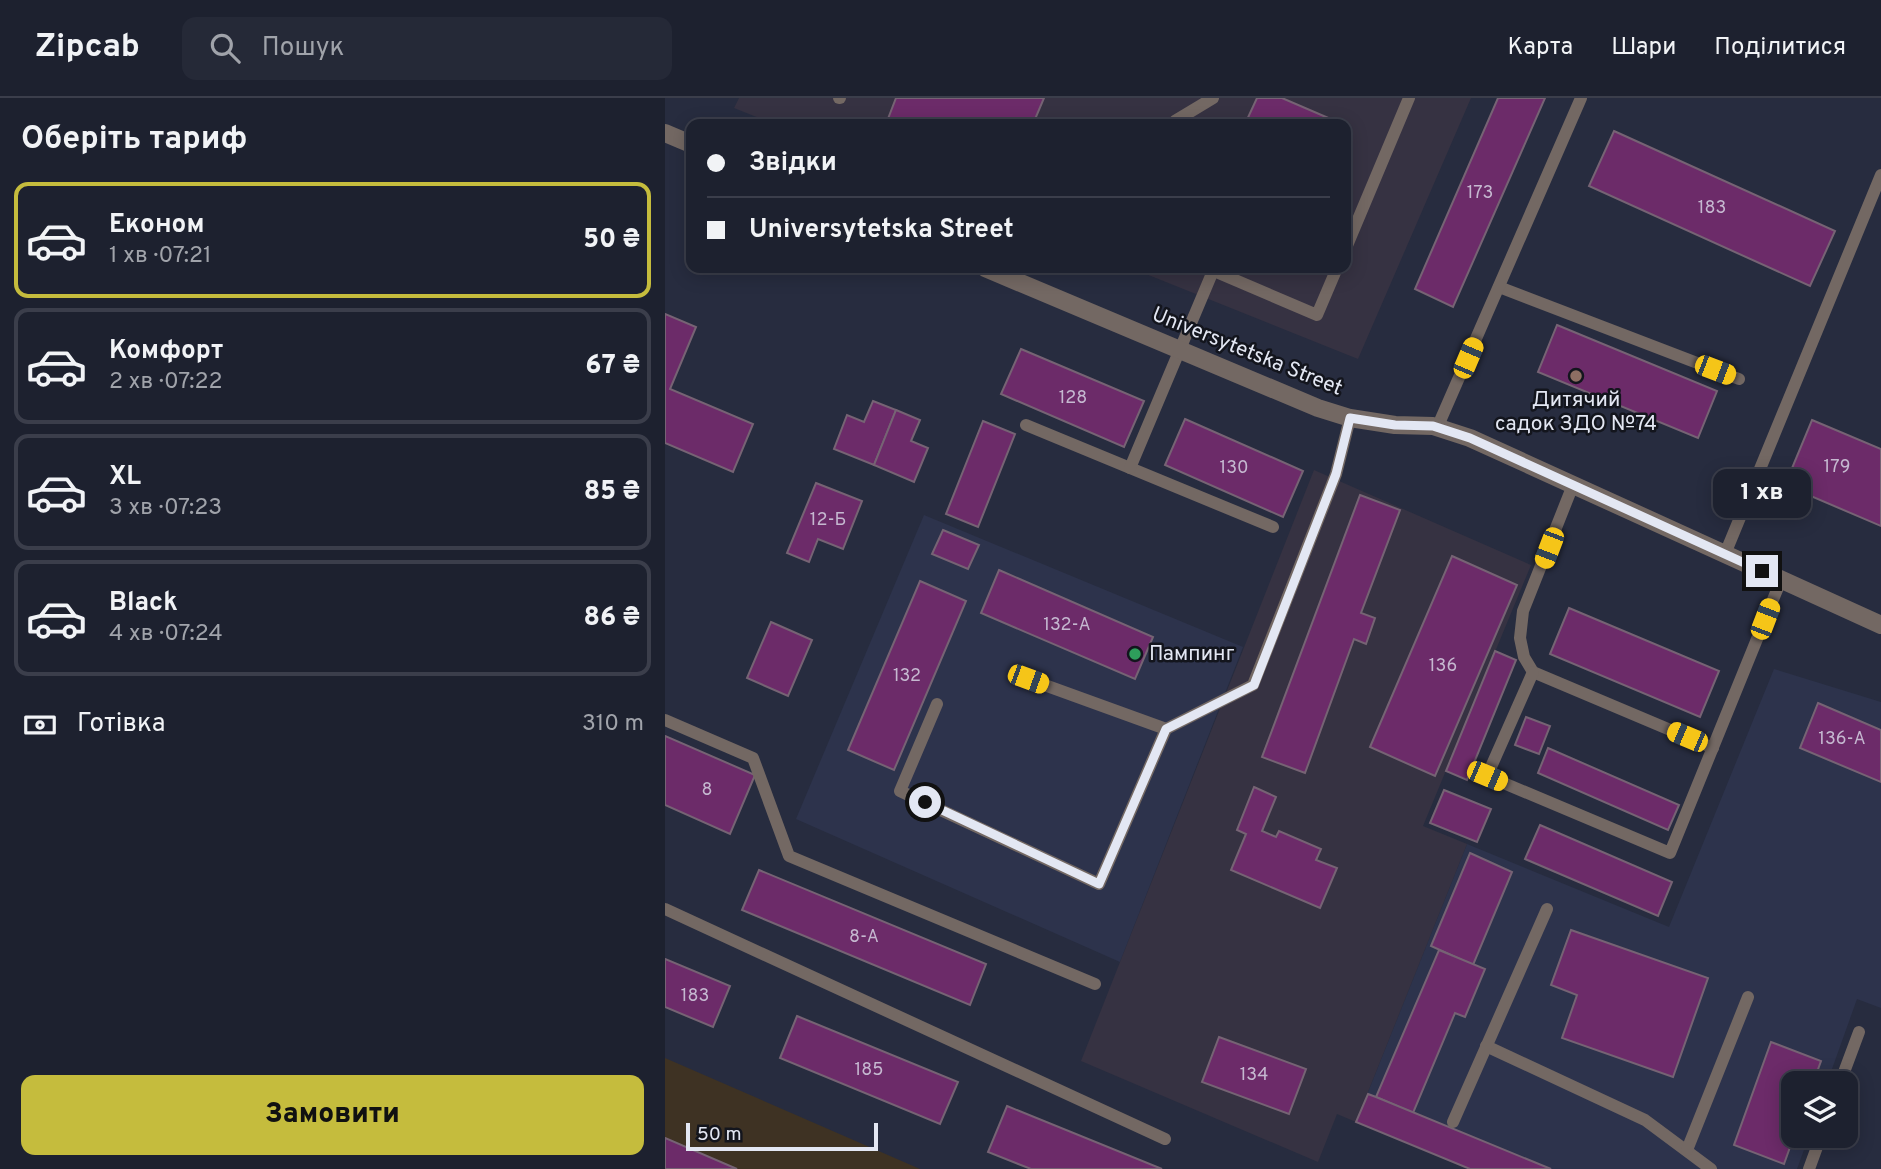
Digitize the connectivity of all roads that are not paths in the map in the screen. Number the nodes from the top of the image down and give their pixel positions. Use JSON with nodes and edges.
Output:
{"nodes":[{"id":1,"x":1213,"y":98,"type":"edge"},
{"id":2,"x":1409,"y":98,"type":"edge"},
{"id":3,"x":1581,"y":98,"type":"edge"},
{"id":4,"x":1178,"y":119,"type":"edge"},
{"id":5,"x":665,"y":133,"type":"edge"},
{"id":6,"x":686,"y":142,"type":"edge"},
{"id":7,"x":1881,"y":175,"type":"edge"},
{"id":8,"x":1351,"y":236,"type":"edge"},
{"id":9,"x":997,"y":273,"type":"edge"},
{"id":10,"x":1208,"y":273,"type":"edge"},
{"id":11,"x":1218,"y":273,"type":"edge"},
{"id":12,"x":1335,"y":273,"type":"edge"},
{"id":13,"x":1499,"y":287,"type":"junction"},
{"id":14,"x":1179,"y":349,"type":"junction"},
{"id":15,"x":1739,"y":379,"type":"dead end"},
{"id":16,"x":1350,"y":418,"type":"junction"},
{"id":17,"x":1026,"y":425,"type":"dead end"},
{"id":18,"x":1437,"y":428,"type":"junction"},
{"id":19,"x":1130,"y":468,"type":"junction"},
{"id":20,"x":1573,"y":485,"type":"junction"},
{"id":21,"x":1273,"y":527,"type":"dead end"},
{"id":22,"x":1725,"y":554,"type":"junction"},
{"id":23,"x":1781,"y":580,"type":"junction"},
{"id":24,"x":1881,"y":625,"type":"edge"},
{"id":25,"x":1532,"y":672,"type":"junction"},
{"id":26,"x":1028,"y":679,"type":"dead end"},
{"id":27,"x":937,"y":704,"type":"dead end"},
{"id":28,"x":665,"y":720,"type":"edge"},
{"id":29,"x":1166,"y":729,"type":"junction"},
{"id":30,"x":1713,"y":748,"type":"junction"},
{"id":31,"x":665,"y":909,"type":"edge"},
{"id":32,"x":1547,"y":909,"type":"dead end"},
{"id":33,"x":1095,"y":984,"type":"dead end"},
{"id":34,"x":1748,"y":997,"type":"dead end"},
{"id":35,"x":1859,"y":1032,"type":"dead end"},
{"id":36,"x":1486,"y":1046,"type":"junction"},
{"id":37,"x":1844,"y":1071,"type":"edge"},
{"id":38,"x":1453,"y":1122,"type":"dead end"},
{"id":39,"x":1165,"y":1139,"type":"dead end"},
{"id":40,"x":1817,"y":1148,"type":"edge"},
{"id":41,"x":1687,"y":1150,"type":"junction"},
{"id":42,"x":1711,"y":1169,"type":"edge"},
{"id":43,"x":1809,"y":1169,"type":"edge"}],
"edges":[{"from":1,"to":4,"type":"lane"},
{"from":2,"to":8,"type":"lane"},
{"from":3,"to":13,"type":"lane"},
{"from":5,"to":6,"type":"street"},
{"from":7,"to":22,"type":"lane"},
{"from":9,"to":14,"type":"street","name":"Universytetska Street"},
{"from":10,"to":14,"type":"lane"},
{"from":11,"to":12,"type":"lane"},
{"from":13,"to":15,"type":"lane"},
{"from":13,"to":18,"type":"lane"},
{"from":14,"to":16,"type":"street","name":"Universytetska Street"},
{"from":14,"to":19,"type":"lane"},
{"from":16,"to":18,"type":"street","name":"Universytetska Street"},
{"from":16,"to":29,"type":"lane"},
{"from":17,"to":19,"type":"lane"},
{"from":18,"to":20,"type":"street","name":"Universytetska Street"},
{"from":19,"to":21,"type":"lane"},
{"from":20,"to":22,"type":"street","name":"Universytetska Street"},
{"from":20,"to":25,"type":"lane"},
{"from":22,"to":23,"type":"street","name":"Universytetska Street"},
{"from":23,"to":24,"type":"street","name":"Universytetska Street"},
{"from":23,"to":30,"type":"lane"},
{"from":25,"to":30,"type":"lane"},
{"from":25,"to":30,"type":"lane"},
{"from":26,"to":29,"type":"lane"},
{"from":27,"to":29,"type":"lane"},
{"from":28,"to":33,"type":"lane"},
{"from":31,"to":39,"type":"lane"},
{"from":32,"to":36,"type":"lane"},
{"from":34,"to":41,"type":"lane"},
{"from":35,"to":37,"type":"lane"},
{"from":36,"to":38,"type":"lane"},
{"from":36,"to":41,"type":"lane"},
{"from":40,"to":43,"type":"lane"},
{"from":41,"to":42,"type":"lane"}]}
